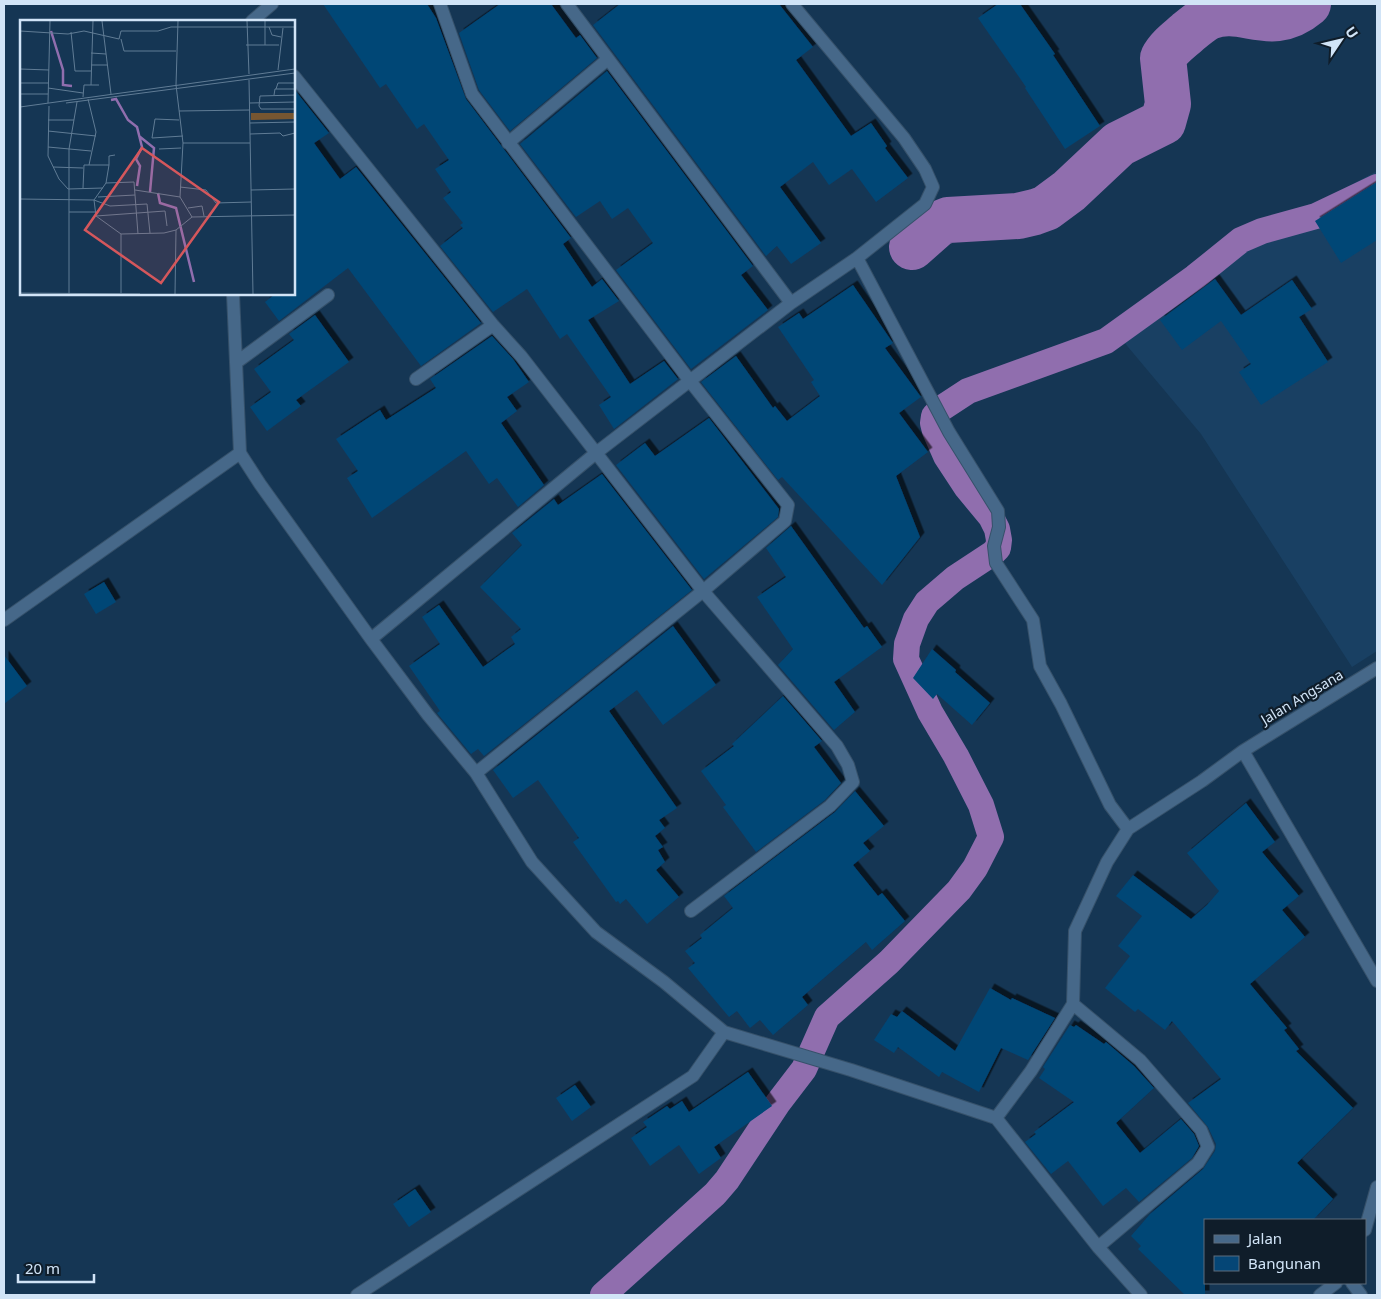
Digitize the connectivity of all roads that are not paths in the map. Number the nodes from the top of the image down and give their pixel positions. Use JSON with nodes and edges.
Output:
{"nodes":[{"id":1,"x":272,"y":4,"type":"edge"},
{"id":2,"x":440,"y":4,"type":"edge"},
{"id":3,"x":567,"y":4,"type":"edge"},
{"id":4,"x":792,"y":4,"type":"edge"},
{"id":5,"x":253,"y":20,"type":"edge"},
{"id":6,"x":608,"y":59,"type":"junction"},
{"id":7,"x":295,"y":77,"type":"edge"},
{"id":8,"x":508,"y":143,"type":"junction"},
{"id":9,"x":857,"y":258,"type":"junction"},
{"id":10,"x":233,"y":295,"type":"edge"},
{"id":11,"x":328,"y":295,"type":"dead end"},
{"id":12,"x":791,"y":302,"type":"junction"},
{"id":13,"x":493,"y":324,"type":"junction"},
{"id":14,"x":237,"y":362,"type":"junction"},
{"id":15,"x":416,"y":379,"type":"dead end"},
{"id":16,"x":690,"y":381,"type":"junction"},
{"id":17,"x":596,"y":453,"type":"junction"},
{"id":18,"x":240,"y":454,"type":"junction"},
{"id":19,"x":703,"y":591,"type":"junction"},
{"id":20,"x":4,"y":620,"type":"edge"},
{"id":21,"x":371,"y":639,"type":"junction"},
{"id":22,"x":1377,"y":668,"type":"edge"},
{"id":23,"x":1243,"y":751,"type":"junction"},
{"id":24,"x":476,"y":773,"type":"junction"},
{"id":25,"x":1128,"y":829,"type":"junction"},
{"id":26,"x":691,"y":911,"type":"dead end"},
{"id":27,"x":1377,"y":981,"type":"edge"},
{"id":28,"x":1073,"y":1004,"type":"junction"},
{"id":29,"x":724,"y":1032,"type":"junction"},
{"id":30,"x":996,"y":1118,"type":"junction"},
{"id":31,"x":1377,"y":1187,"type":"edge"},
{"id":32,"x":1366,"y":1226,"type":"edge"},
{"id":33,"x":1098,"y":1247,"type":"junction"},
{"id":34,"x":1335,"y":1284,"type":"edge"},
{"id":35,"x":1353,"y":1284,"type":"edge"},
{"id":36,"x":357,"y":1295,"type":"edge"},
{"id":37,"x":1142,"y":1295,"type":"edge"},
{"id":38,"x":1320,"y":1295,"type":"edge"},
{"id":39,"x":1361,"y":1295,"type":"edge"}],
"edges":[{"from":1,"to":5,"type":"street"},
{"from":2,"to":8,"type":"street"},
{"from":3,"to":6,"type":"street"},
{"from":4,"to":9,"type":"street"},
{"from":6,"to":8,"type":"street"},
{"from":6,"to":12,"type":"street"},
{"from":7,"to":13,"type":"street"},
{"from":8,"to":16,"type":"street"},
{"from":9,"to":12,"type":"street"},
{"from":9,"to":25,"type":"street"},
{"from":10,"to":14,"type":"street"},
{"from":11,"to":14,"type":"street"},
{"from":12,"to":16,"type":"street"},
{"from":13,"to":15,"type":"street"},
{"from":13,"to":17,"type":"street"},
{"from":14,"to":18,"type":"street"},
{"from":16,"to":17,"type":"street"},
{"from":16,"to":19,"type":"street"},
{"from":17,"to":19,"type":"street"},
{"from":17,"to":21,"type":"street"},
{"from":18,"to":20,"type":"street"},
{"from":18,"to":21,"type":"street"},
{"from":19,"to":24,"type":"street"},
{"from":19,"to":26,"type":"street"},
{"from":21,"to":24,"type":"street"},
{"from":22,"to":23,"type":"street","name":"Jalan Angsana"},
{"from":23,"to":25,"type":"street","name":"Jalan Angsana"},
{"from":23,"to":27,"type":"street"},
{"from":24,"to":29,"type":"street"},
{"from":25,"to":28,"type":"street"},
{"from":28,"to":30,"type":"street"},
{"from":28,"to":33,"type":"street"},
{"from":29,"to":30,"type":"street"},
{"from":29,"to":36,"type":"street"},
{"from":30,"to":33,"type":"street"},
{"from":31,"to":32,"type":"street"},
{"from":33,"to":37,"type":"street"},
{"from":34,"to":38,"type":"street"},
{"from":35,"to":39,"type":"street"}]}
